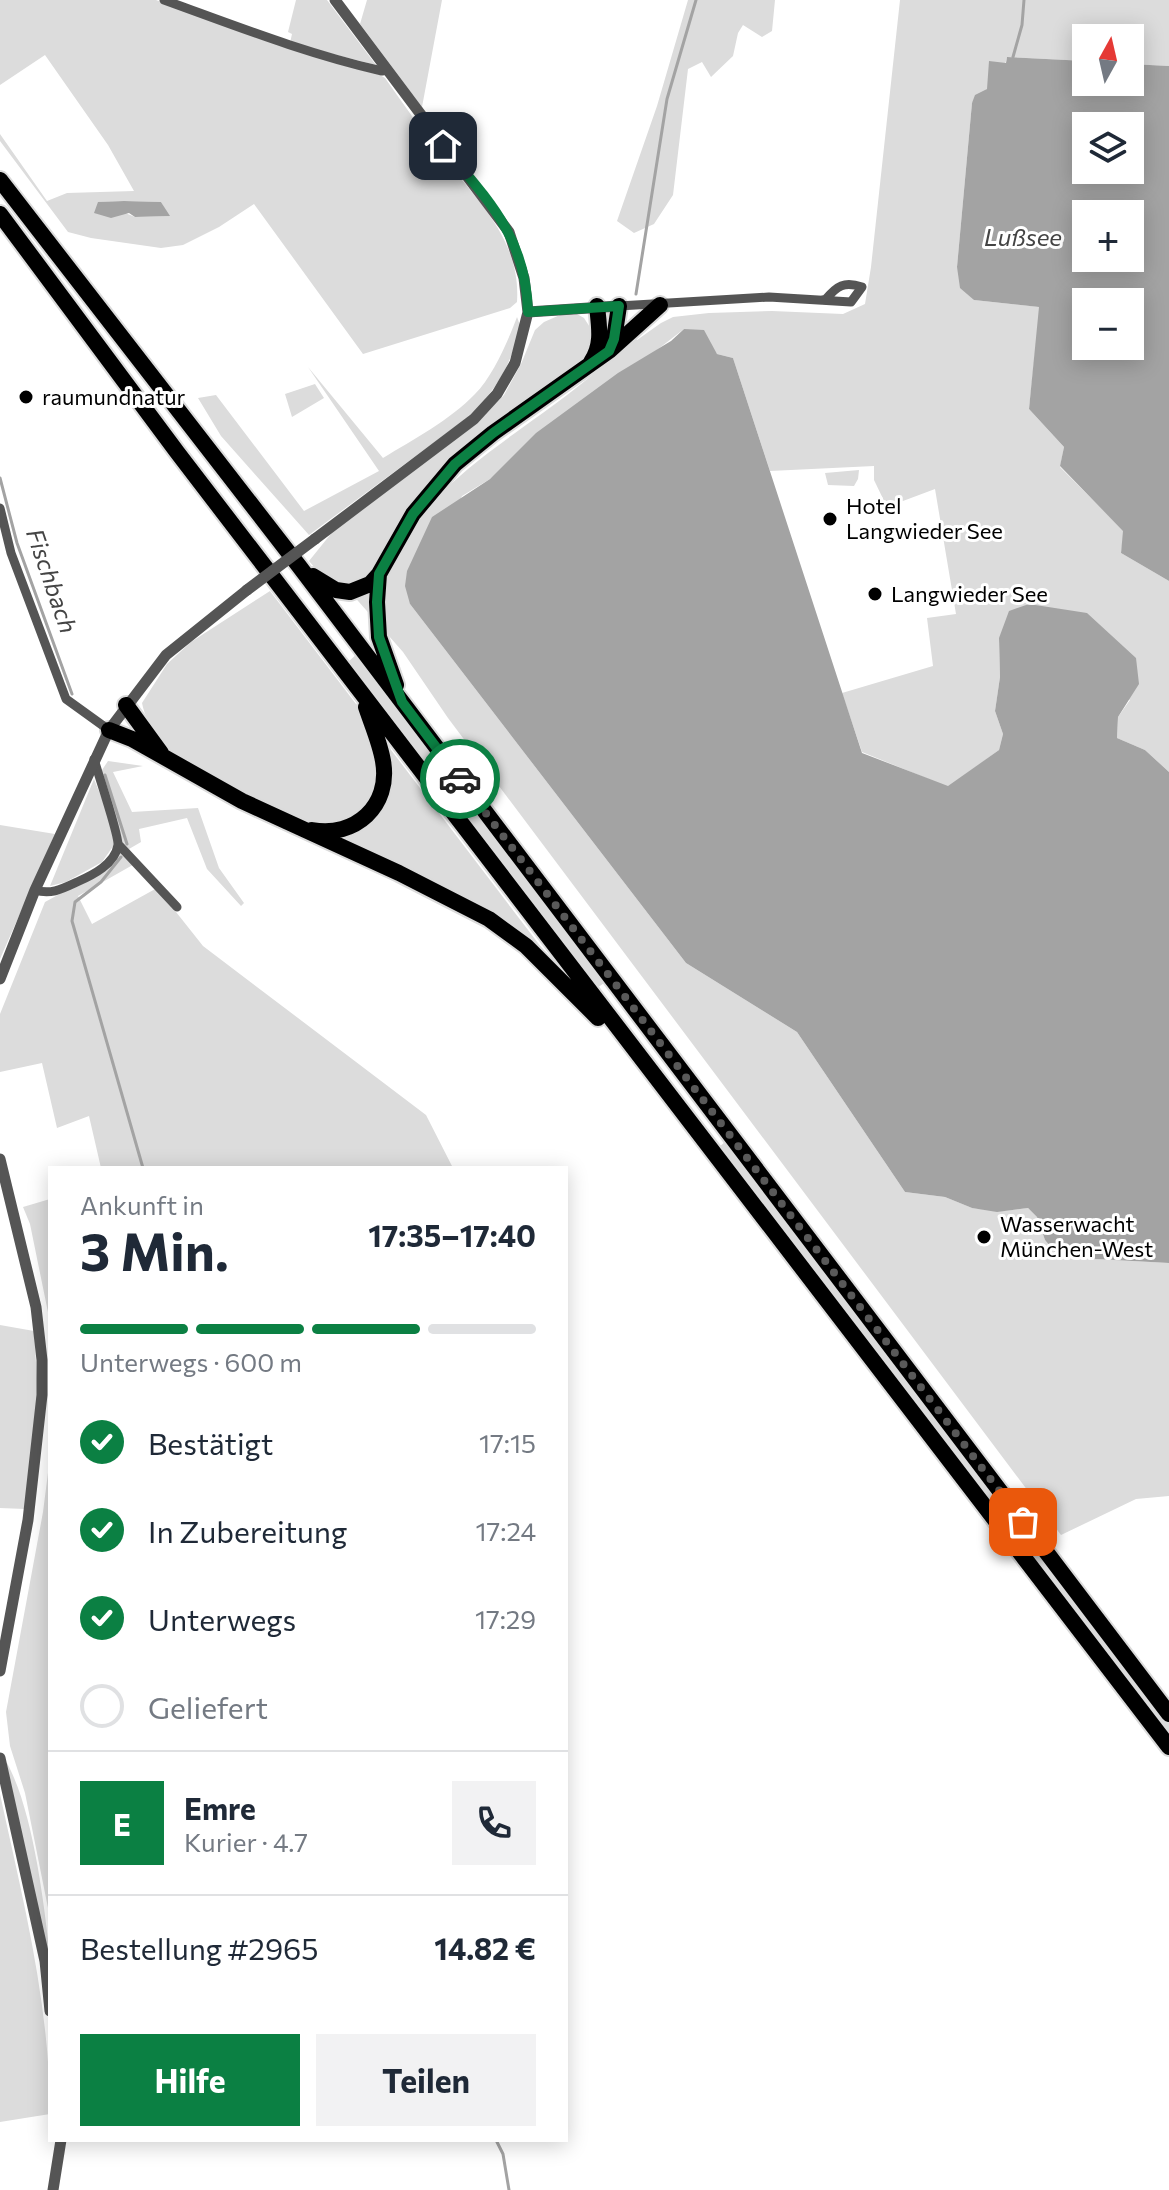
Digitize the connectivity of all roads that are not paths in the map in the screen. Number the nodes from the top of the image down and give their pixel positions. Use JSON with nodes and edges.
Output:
{"nodes":[{"id":1,"x":164,"y":0,"type":"edge"},
{"id":2,"x":335,"y":0,"type":"edge"},
{"id":3,"x":387,"y":70,"type":"junction"},
{"id":4,"x":0,"y":180,"type":"edge"},
{"id":5,"x":0,"y":214,"type":"edge"},
{"id":6,"x":822,"y":300,"type":"dead end"},
{"id":7,"x":660,"y":305,"type":"junction"},
{"id":8,"x":597,"y":306,"type":"junction"},
{"id":9,"x":619,"y":306,"type":"junction"},
{"id":10,"x":528,"y":312,"type":"junction"},
{"id":11,"x":609,"y":351,"type":"junction"},
{"id":12,"x":588,"y":365,"type":"junction"},
{"id":13,"x":0,"y":508,"type":"edge"},
{"id":14,"x":299,"y":566,"type":"junction"},
{"id":15,"x":379,"y":574,"type":"junction"},
{"id":16,"x":360,"y":692,"type":"junction"},
{"id":17,"x":402,"y":702,"type":"junction"},
{"id":18,"x":126,"y":705,"type":"junction"},
{"id":19,"x":109,"y":730,"type":"junction"},
{"id":20,"x":165,"y":757,"type":"junction"},
{"id":21,"x":94,"y":759,"type":"junction"},
{"id":22,"x":302,"y":829,"type":"junction"},
{"id":23,"x":118,"y":844,"type":"junction"},
{"id":24,"x":35,"y":890,"type":"junction"},
{"id":25,"x":177,"y":907,"type":"dead end"},
{"id":26,"x":0,"y":979,"type":"edge"},
{"id":27,"x":659,"y":1082,"type":"junction"},
{"id":28,"x":0,"y":1159,"type":"edge"},
{"id":29,"x":0,"y":1671,"type":"edge"},
{"id":30,"x":1169,"y":1714,"type":"edge"},
{"id":31,"x":1169,"y":1747,"type":"edge"},
{"id":32,"x":0,"y":1758,"type":"edge"},
{"id":33,"x":48,"y":1991,"type":"edge"},
{"id":34,"x":61,"y":2142,"type":"edge"},
{"id":35,"x":53,"y":2190,"type":"edge"}],
"edges":[{"from":1,"to":3,"type":"street"},
{"from":2,"to":3,"type":"street"},
{"from":3,"to":10,"type":"street"},
{"from":4,"to":14,"type":"highway"},
{"from":5,"to":16,"type":"highway"},
{"from":6,"to":7,"type":"street"},
{"from":7,"to":9,"type":"street"},
{"from":7,"to":11,"type":"highway"},
{"from":8,"to":9,"type":"street"},
{"from":8,"to":10,"type":"street"},
{"from":8,"to":12,"type":"highway"},
{"from":9,"to":11,"type":"highway"},
{"from":10,"to":18,"type":"street","bridge":true},
{"from":11,"to":12,"type":"highway"},
{"from":12,"to":15,"type":"highway"},
{"from":13,"to":19,"type":"street"},
{"from":14,"to":15,"type":"highway"},
{"from":14,"to":17,"type":"highway"},
{"from":15,"to":17,"type":"highway"},
{"from":16,"to":22,"type":"highway"},
{"from":16,"to":27,"type":"highway"},
{"from":17,"to":30,"type":"highway"},
{"from":18,"to":19,"type":"street"},
{"from":18,"to":20,"type":"highway"},
{"from":19,"to":20,"type":"highway"},
{"from":19,"to":21,"type":"street"},
{"from":20,"to":22,"type":"highway"},
{"from":21,"to":23,"type":"street"},
{"from":21,"to":24,"type":"street"},
{"from":22,"to":27,"type":"highway"},
{"from":23,"to":24,"type":"street"},
{"from":23,"to":25,"type":"street"},
{"from":24,"to":26,"type":"street"},
{"from":27,"to":31,"type":"highway"},
{"from":28,"to":29,"type":"street"},
{"from":32,"to":33,"type":"street"},
{"from":34,"to":35,"type":"street"}]}
